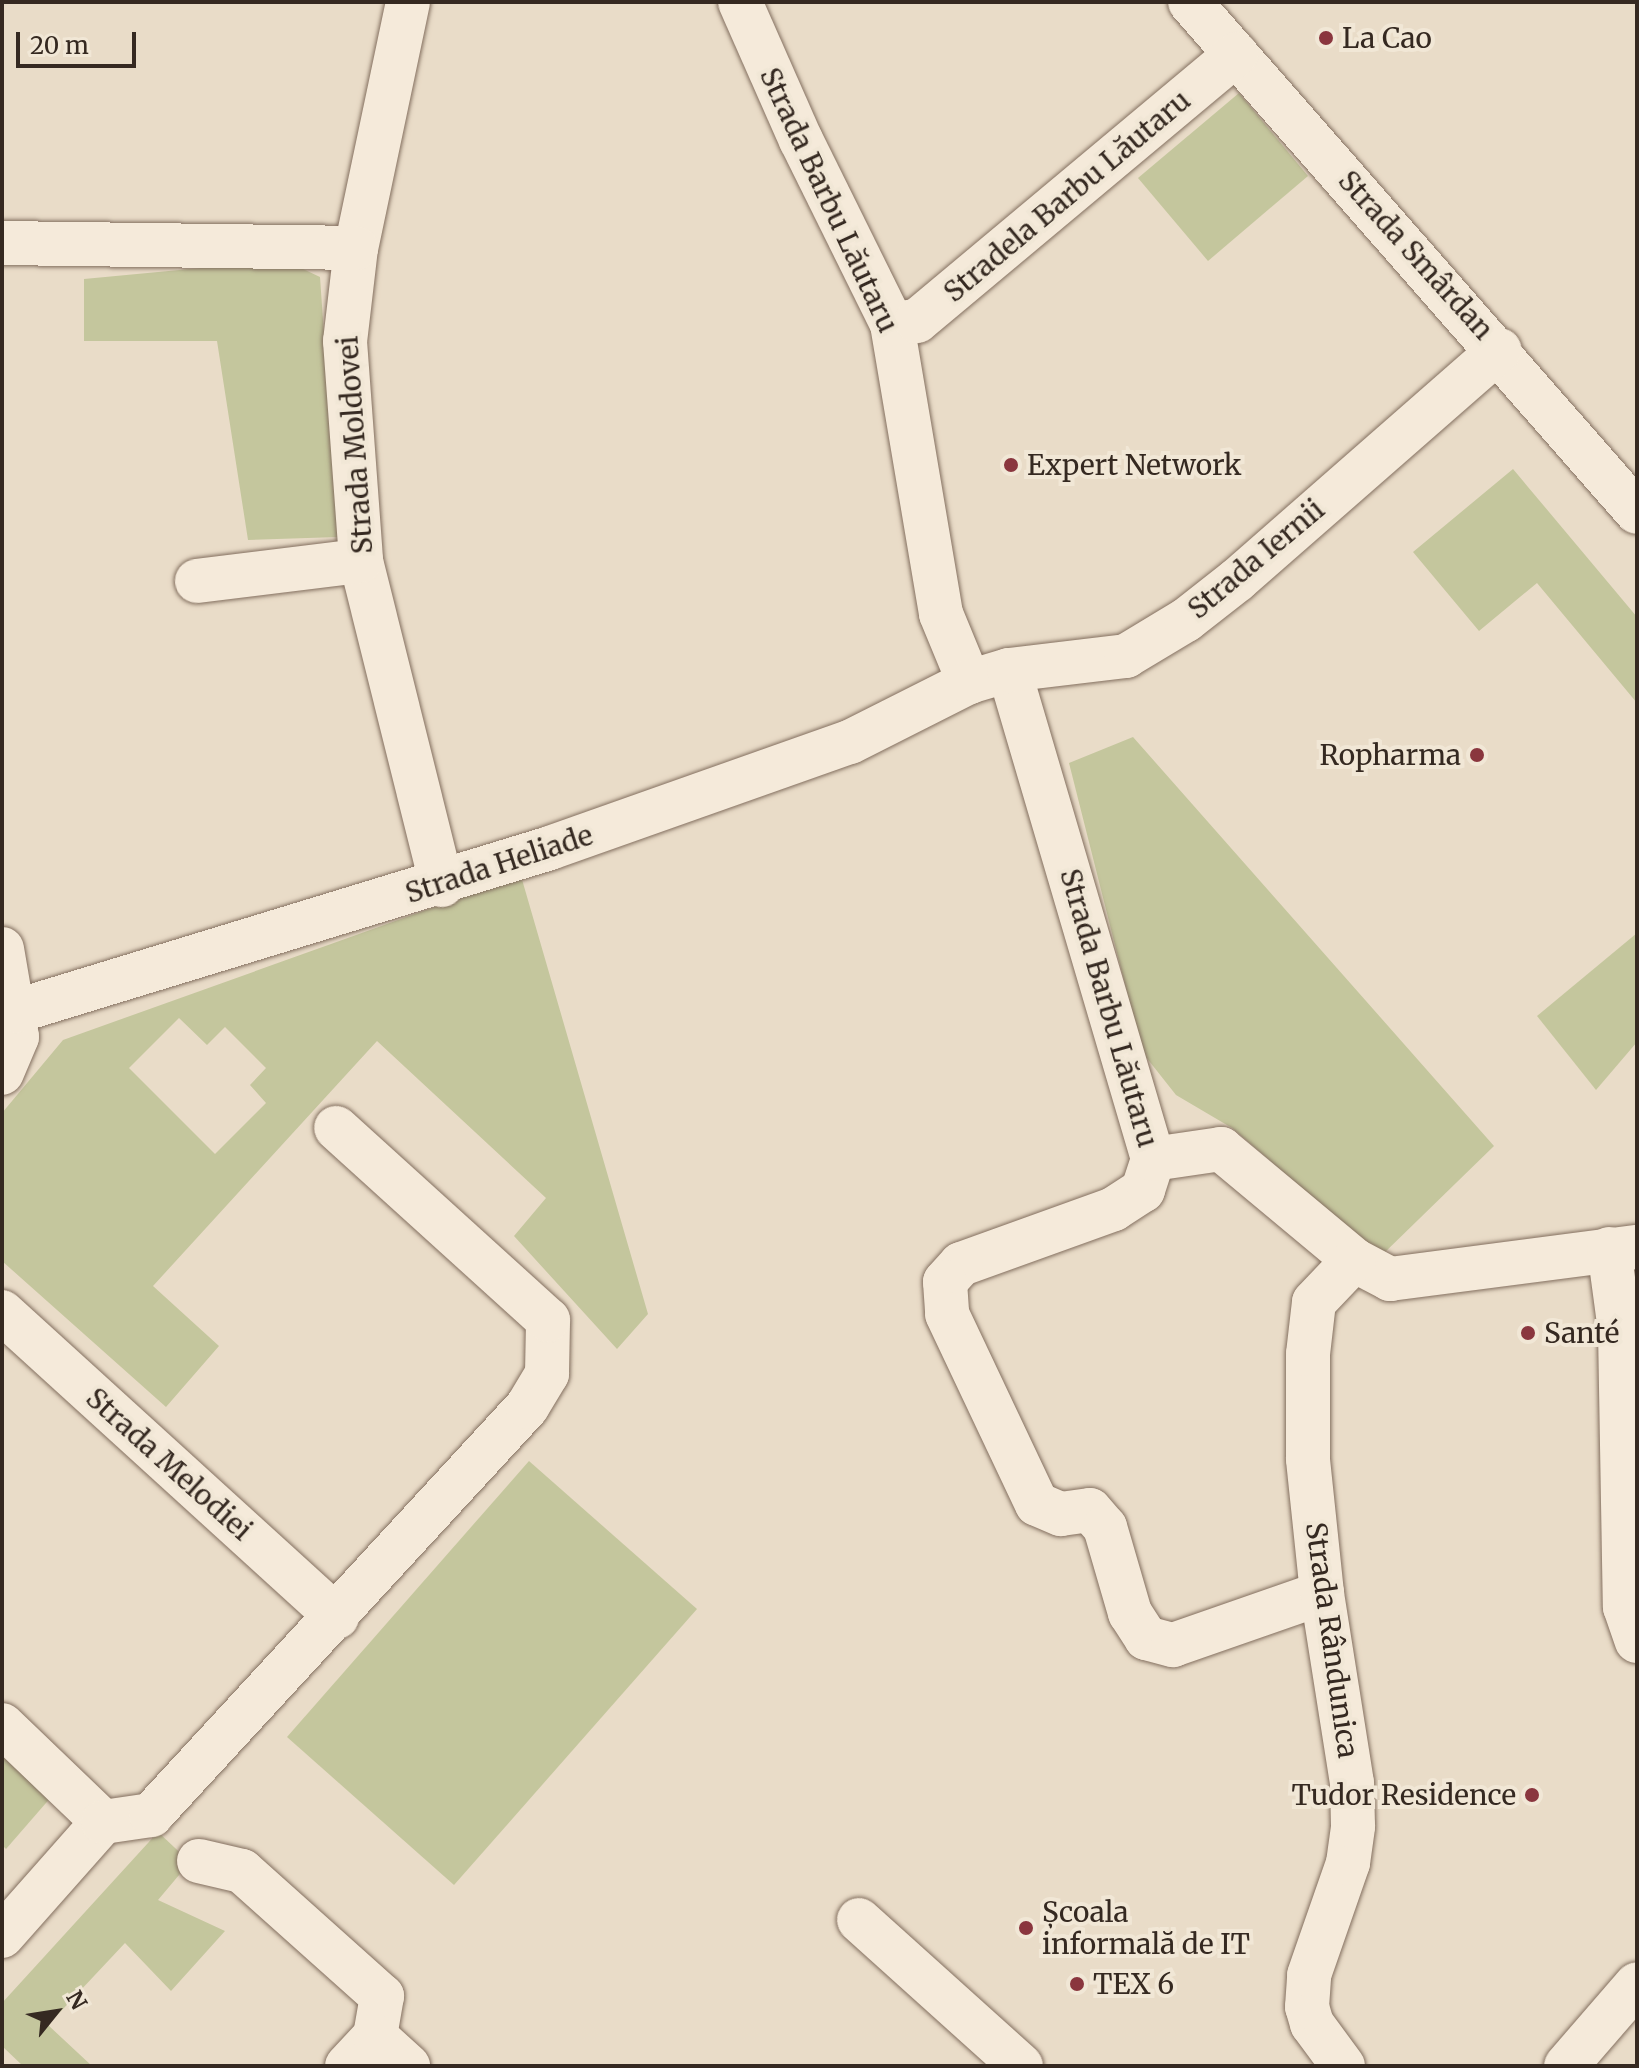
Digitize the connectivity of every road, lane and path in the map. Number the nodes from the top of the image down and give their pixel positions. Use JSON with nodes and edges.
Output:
{"nodes":[{"id":1,"x":408,"y":2,"type":"edge"},
{"id":2,"x":740,"y":2,"type":"edge"},
{"id":3,"x":1190,"y":2,"type":"edge"},
{"id":4,"x":1236,"y":54,"type":"junction"},
{"id":5,"x":2,"y":243,"type":"edge"},
{"id":6,"x":356,"y":248,"type":"junction"},
{"id":7,"x":892,"y":324,"type":"junction"},
{"id":8,"x":1500,"y":350,"type":"junction"},
{"id":9,"x":1637,"y":512,"type":"edge"},
{"id":10,"x":361,"y":561,"type":"junction"},
{"id":11,"x":197,"y":581,"type":"dead end"},
{"id":12,"x":989,"y":676,"type":"junction"},
{"id":13,"x":442,"y":885,"type":"junction"},
{"id":14,"x":2,"y":949,"type":"edge"},
{"id":15,"x":17,"y":1011,"type":"junction"},
{"id":16,"x":2,"y":1073,"type":"edge"},
{"id":17,"x":336,"y":1128,"type":"dead end"},
{"id":18,"x":1153,"y":1159,"type":"junction"},
{"id":19,"x":1623,"y":1248,"type":"edge"},
{"id":20,"x":1354,"y":1260,"type":"junction"},
{"id":21,"x":2,"y":1312,"type":"edge"},
{"id":22,"x":1322,"y":1593,"type":"junction"},
{"id":23,"x":337,"y":1617,"type":"junction"},
{"id":24,"x":1637,"y":1641,"type":"edge"},
{"id":25,"x":2,"y":1725,"type":"edge"},
{"id":26,"x":103,"y":1822,"type":"junction"},
{"id":27,"x":199,"y":1861,"type":"dead end"},
{"id":28,"x":859,"y":1920,"type":"dead end"},
{"id":29,"x":2,"y":1936,"type":"edge"},
{"id":30,"x":1637,"y":1984,"type":"edge"},
{"id":31,"x":361,"y":2051,"type":"edge"},
{"id":32,"x":998,"y":2059,"type":"edge"},
{"id":33,"x":408,"y":2066,"type":"edge"},
{"id":34,"x":1343,"y":2066,"type":"edge"},
{"id":35,"x":1566,"y":2066,"type":"edge"}],
"edges":[{"from":1,"to":6,"type":"street","name":"Strada Moldovei"},
{"from":2,"to":7,"type":"street","name":"Strada Barbu Lăutaru"},
{"from":3,"to":4,"type":"street","name":"Strada Smârdan"},
{"from":4,"to":7,"type":"street","name":"Stradela Barbu Lăutaru"},
{"from":4,"to":8,"type":"street","name":"Strada Smârdan"},
{"from":5,"to":6,"type":"street"},
{"from":6,"to":10,"type":"street","name":"Strada Moldovei"},
{"from":7,"to":12,"type":"street","name":"Strada Barbu Lăutaru"},
{"from":8,"to":9,"type":"street","name":"Strada Smârdan"},
{"from":8,"to":12,"type":"street","name":"Strada Iernii"},
{"from":10,"to":11,"type":"street"},
{"from":10,"to":13,"type":"street","name":"Strada Moldovei"},
{"from":12,"to":13,"type":"street","name":"Strada Heliade"},
{"from":12,"to":18,"type":"street","name":"Strada Barbu Lăutaru"},
{"from":13,"to":15,"type":"street","name":"Strada Heliade"},
{"from":14,"to":15,"type":"street"},
{"from":15,"to":16,"type":"street"},
{"from":17,"to":23,"type":"street"},
{"from":18,"to":20,"type":"street","name":"Strada Barbu Lăutaru"},
{"from":18,"to":22,"type":"street"},
{"from":19,"to":20,"type":"street","name":"Strada Barbu Lăutaru"},
{"from":19,"to":24,"type":"street"},
{"from":20,"to":22,"type":"street","name":"Strada Rândunica"},
{"from":21,"to":23,"type":"street","name":"Strada Melodiei"},
{"from":22,"to":34,"type":"street","name":"Strada Rândunica"},
{"from":23,"to":26,"type":"street"},
{"from":25,"to":26,"type":"street"},
{"from":26,"to":29,"type":"street"},
{"from":27,"to":31,"type":"street"},
{"from":28,"to":32,"type":"street"},
{"from":30,"to":35,"type":"street"},
{"from":31,"to":33,"type":"street"}]}
